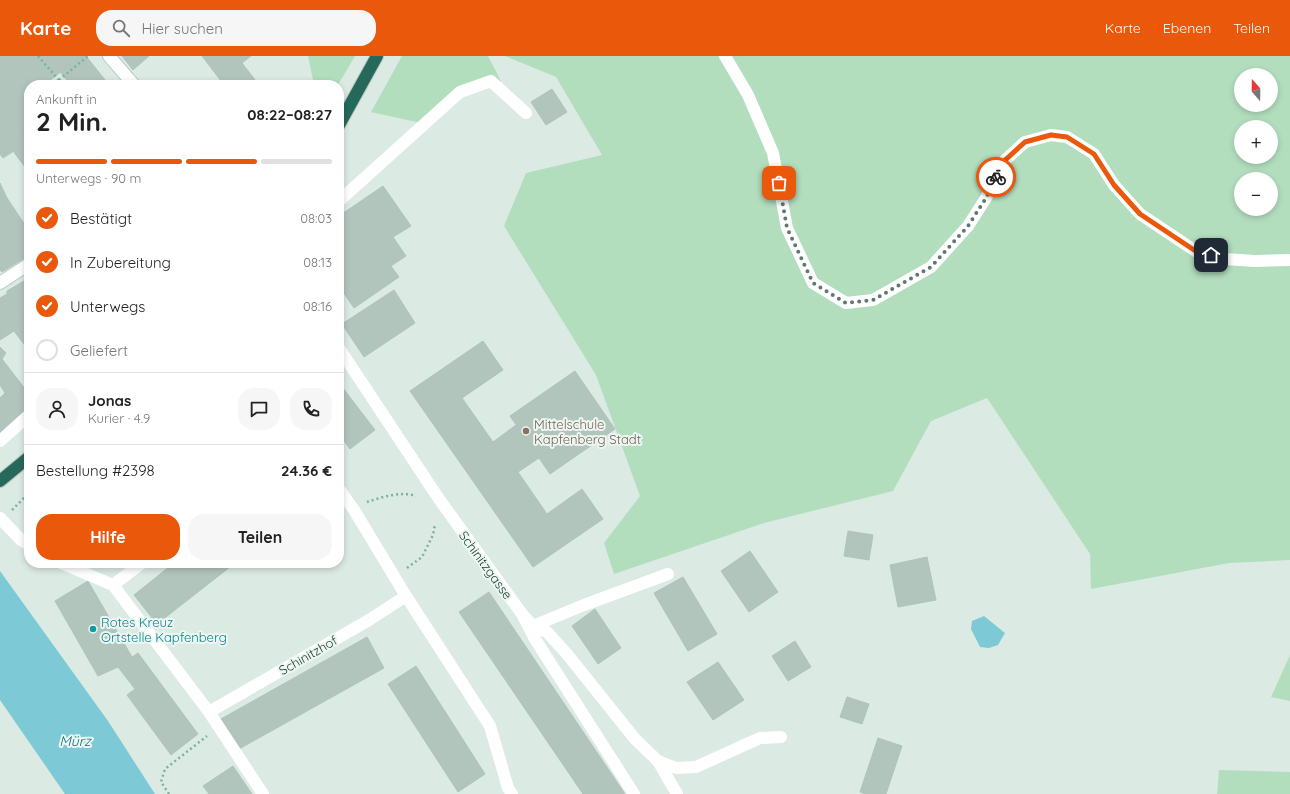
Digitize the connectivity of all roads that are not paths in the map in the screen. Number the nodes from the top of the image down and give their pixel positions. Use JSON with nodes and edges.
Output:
{"nodes":[{"id":1,"x":109,"y":56,"type":"edge"},
{"id":2,"x":377,"y":56,"type":"edge"},
{"id":3,"x":725,"y":56,"type":"edge"},
{"id":4,"x":130,"y":80,"type":"edge"},
{"id":5,"x":526,"y":113,"type":"dead end"},
{"id":6,"x":344,"y":116,"type":"edge"},
{"id":7,"x":344,"y":196,"type":"edge"},
{"id":8,"x":1290,"y":260,"type":"edge"},
{"id":9,"x":24,"y":267,"type":"edge"},
{"id":10,"x":0,"y":282,"type":"edge"},
{"id":11,"x":344,"y":356,"type":"edge"},
{"id":12,"x":24,"y":419,"type":"edge"},
{"id":13,"x":0,"y":441,"type":"edge"},
{"id":14,"x":24,"y":461,"type":"edge"},
{"id":15,"x":1,"y":480,"type":"edge"},
{"id":16,"x":344,"y":496,"type":"edge"},
{"id":17,"x":1,"y":519,"type":"edge"},
{"id":18,"x":24,"y":542,"type":"edge"},
{"id":19,"x":72,"y":568,"type":"edge"},
{"id":20,"x":135,"y":568,"type":"edge"},
{"id":21,"x":668,"y":574,"type":"dead end"},
{"id":22,"x":113,"y":585,"type":"junction"},
{"id":23,"x":406,"y":596,"type":"junction"},
{"id":24,"x":522,"y":614,"type":"junction"},
{"id":25,"x":533,"y":626,"type":"junction"},
{"id":26,"x":208,"y":712,"type":"junction"},
{"id":27,"x":781,"y":737,"type":"dead end"},
{"id":28,"x":658,"y":761,"type":"junction"},
{"id":29,"x":506,"y":792,"type":"edge"},
{"id":30,"x":263,"y":794,"type":"edge"},
{"id":31,"x":634,"y":794,"type":"edge"},
{"id":32,"x":677,"y":794,"type":"edge"}],
"edges":[{"from":1,"to":4,"type":"street"},
{"from":2,"to":6,"type":"highway"},
{"from":3,"to":8,"type":"street"},
{"from":5,"to":7,"type":"street"},
{"from":9,"to":10,"type":"street"},
{"from":11,"to":24,"type":"street","name":"Schinitzgasse"},
{"from":12,"to":13,"type":"street"},
{"from":14,"to":15,"type":"highway"},
{"from":16,"to":23,"type":"street"},
{"from":17,"to":18,"type":"street"},
{"from":19,"to":22,"type":"street"},
{"from":20,"to":22,"type":"street"},
{"from":21,"to":25,"type":"street"},
{"from":22,"to":26,"type":"street"},
{"from":23,"to":26,"type":"street","name":"Schinitzhof"},
{"from":23,"to":29,"type":"street"},
{"from":24,"to":25,"type":"street","name":"Schinitzgasse"},
{"from":24,"to":31,"type":"street"},
{"from":25,"to":28,"type":"street","name":"Schinitzgasse"},
{"from":26,"to":30,"type":"street"},
{"from":27,"to":28,"type":"street","name":"Schinitzgasse"},
{"from":28,"to":32,"type":"street","name":"Schinitzgasse"}]}
